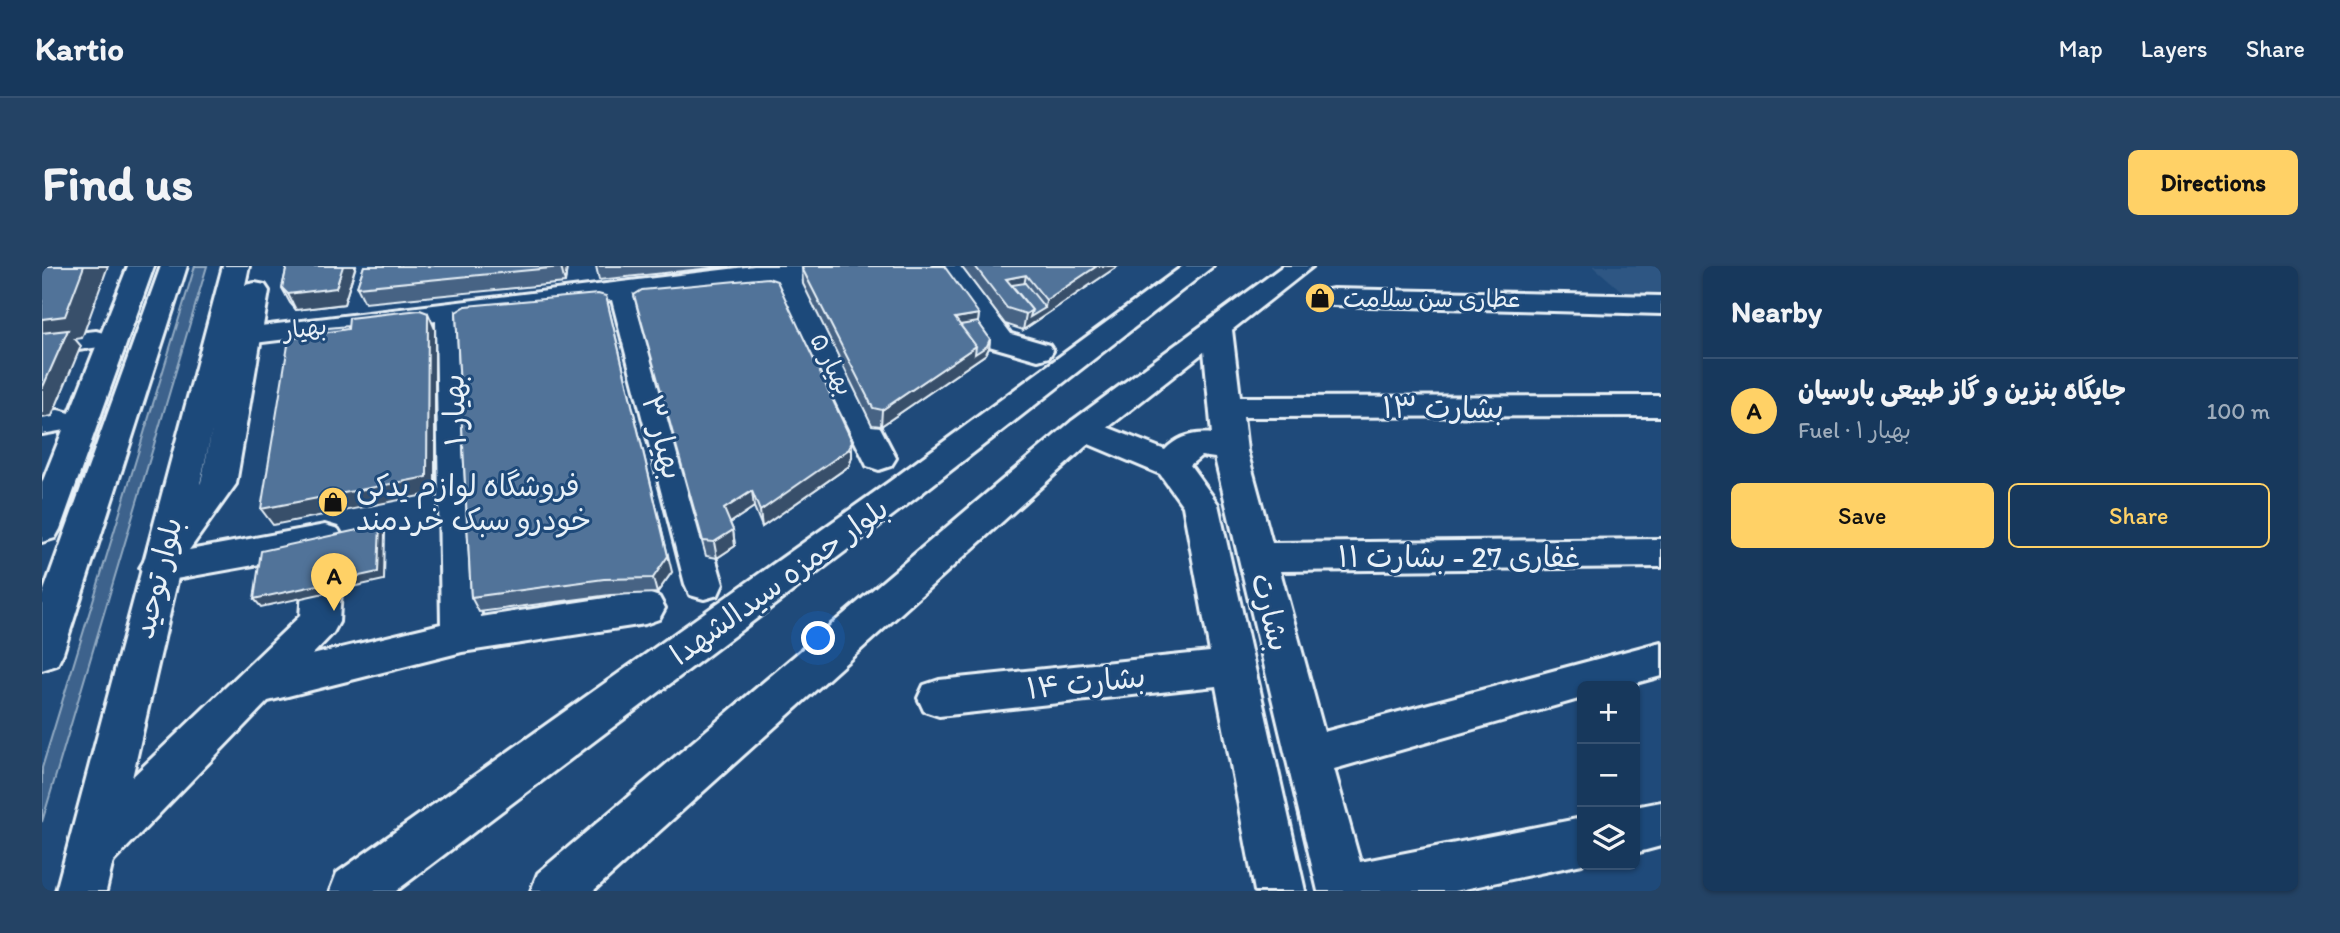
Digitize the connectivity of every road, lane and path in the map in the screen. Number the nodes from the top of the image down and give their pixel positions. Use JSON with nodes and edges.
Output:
{"nodes":[{"id":1,"x":141,"y":266,"type":"edge"},
{"id":2,"x":174,"y":266,"type":"edge"},
{"id":3,"x":236,"y":266,"type":"edge"},
{"id":4,"x":260,"y":266,"type":"edge"},
{"id":5,"x":946,"y":266,"type":"edge"},
{"id":6,"x":1200,"y":266,"type":"edge"},
{"id":7,"x":1300,"y":266,"type":"edge"},
{"id":8,"x":800,"y":268,"type":"edge"},
{"id":9,"x":589,"y":280,"type":"edge"},
{"id":10,"x":623,"y":289,"type":"junction"},
{"id":11,"x":1333,"y":297,"type":"dead end"},
{"id":12,"x":1661,"y":305,"type":"edge"},
{"id":13,"x":450,"y":310,"type":"junction"},
{"id":14,"x":1217,"y":330,"type":"junction"},
{"id":15,"x":245,"y":335,"type":"junction"},
{"id":16,"x":96,"y":340,"type":"dead end"},
{"id":17,"x":42,"y":346,"type":"edge"},
{"id":18,"x":1038,"y":351,"type":"dead end"},
{"id":19,"x":1661,"y":406,"type":"edge"},
{"id":20,"x":1225,"y":407,"type":"junction"},
{"id":21,"x":1084,"y":429,"type":"junction"},
{"id":22,"x":1230,"y":451,"type":"junction"},
{"id":23,"x":879,"y":458,"type":"dead end"},
{"id":24,"x":1172,"y":466,"type":"junction"},
{"id":25,"x":42,"y":529,"type":"edge"},
{"id":26,"x":1661,"y":553,"type":"edge"},
{"id":27,"x":1257,"y":557,"type":"junction"},
{"id":28,"x":159,"y":568,"type":"junction"},
{"id":29,"x":704,"y":584,"type":"dead end"},
{"id":30,"x":645,"y":608,"type":"dead end"},
{"id":31,"x":462,"y":636,"type":"junction"},
{"id":32,"x":42,"y":653,"type":"edge"},
{"id":33,"x":1661,"y":659,"type":"edge"},
{"id":34,"x":1233,"y":667,"type":"junction"},
{"id":35,"x":256,"y":686,"type":"junction"},
{"id":36,"x":939,"y":698,"type":"dead end"},
{"id":37,"x":1308,"y":756,"type":"junction"},
{"id":38,"x":1661,"y":824,"type":"edge"},
{"id":39,"x":1640,"y":829,"type":"edge"},
{"id":40,"x":1577,"y":842,"type":"edge"},
{"id":41,"x":90,"y":875,"type":"edge"},
{"id":42,"x":355,"y":891,"type":"edge"},
{"id":43,"x":556,"y":891,"type":"edge"},
{"id":44,"x":1280,"y":891,"type":"edge"},
{"id":45,"x":1343,"y":891,"type":"edge"}],
"edges":[{"from":1,"to":25,"type":"street"},
{"from":2,"to":32,"type":"street"},
{"from":3,"to":28,"type":"street","name":"بلوار توحید"},
{"from":4,"to":15,"type":"street"},
{"from":5,"to":18,"type":"street"},
{"from":6,"to":42,"type":"street","name":"بلوار حمزه سیدالشهدا"},
{"from":7,"to":14,"type":"street"},
{"from":8,"to":10,"type":"street","name":"بهیار"},
{"from":8,"to":23,"type":"street","name":"بهیار ۵"},
{"from":9,"to":10,"type":"street","name":"بهیار"},
{"from":9,"to":13,"type":"street","name":"بهیار"},
{"from":10,"to":29,"type":"street","name":"بهیار ۳"},
{"from":11,"to":12,"type":"street"},
{"from":13,"to":15,"type":"street","name":"بهیار"},
{"from":13,"to":31,"type":"street","name":"بهیار ۱"},
{"from":14,"to":20,"type":"street","name":"بشارت"},
{"from":14,"to":21,"type":"street"},
{"from":15,"to":28,"type":"street"},
{"from":16,"to":17,"type":"street"},
{"from":19,"to":20,"type":"street","name":"بشارت ۱۳"},
{"from":20,"to":22,"type":"street","name":"بشارت"},
{"from":21,"to":24,"type":"street"},
{"from":21,"to":43,"type":"street"},
{"from":22,"to":24,"type":"street"},
{"from":22,"to":27,"type":"street","name":"بشارت"},
{"from":24,"to":34,"type":"street","name":"بشارت"},
{"from":26,"to":27,"type":"street","name":"غفاری 27 - بشارت ۱۱"},
{"from":27,"to":37,"type":"street","name":"بشارت"},
{"from":28,"to":35,"type":"street"},
{"from":28,"to":41,"type":"street","name":"بلوار توحید"},
{"from":30,"to":31,"type":"street"},
{"from":31,"to":35,"type":"street"},
{"from":33,"to":37,"type":"street"},
{"from":34,"to":36,"type":"street","name":"بشارت ۱۴"},
{"from":34,"to":44,"type":"street","name":"بشارت"},
{"from":35,"to":41,"type":"street"},
{"from":37,"to":45,"type":"street","name":"بشارت"},
{"from":38,"to":39,"type":"street"},
{"from":40,"to":45,"type":"street"}]}
